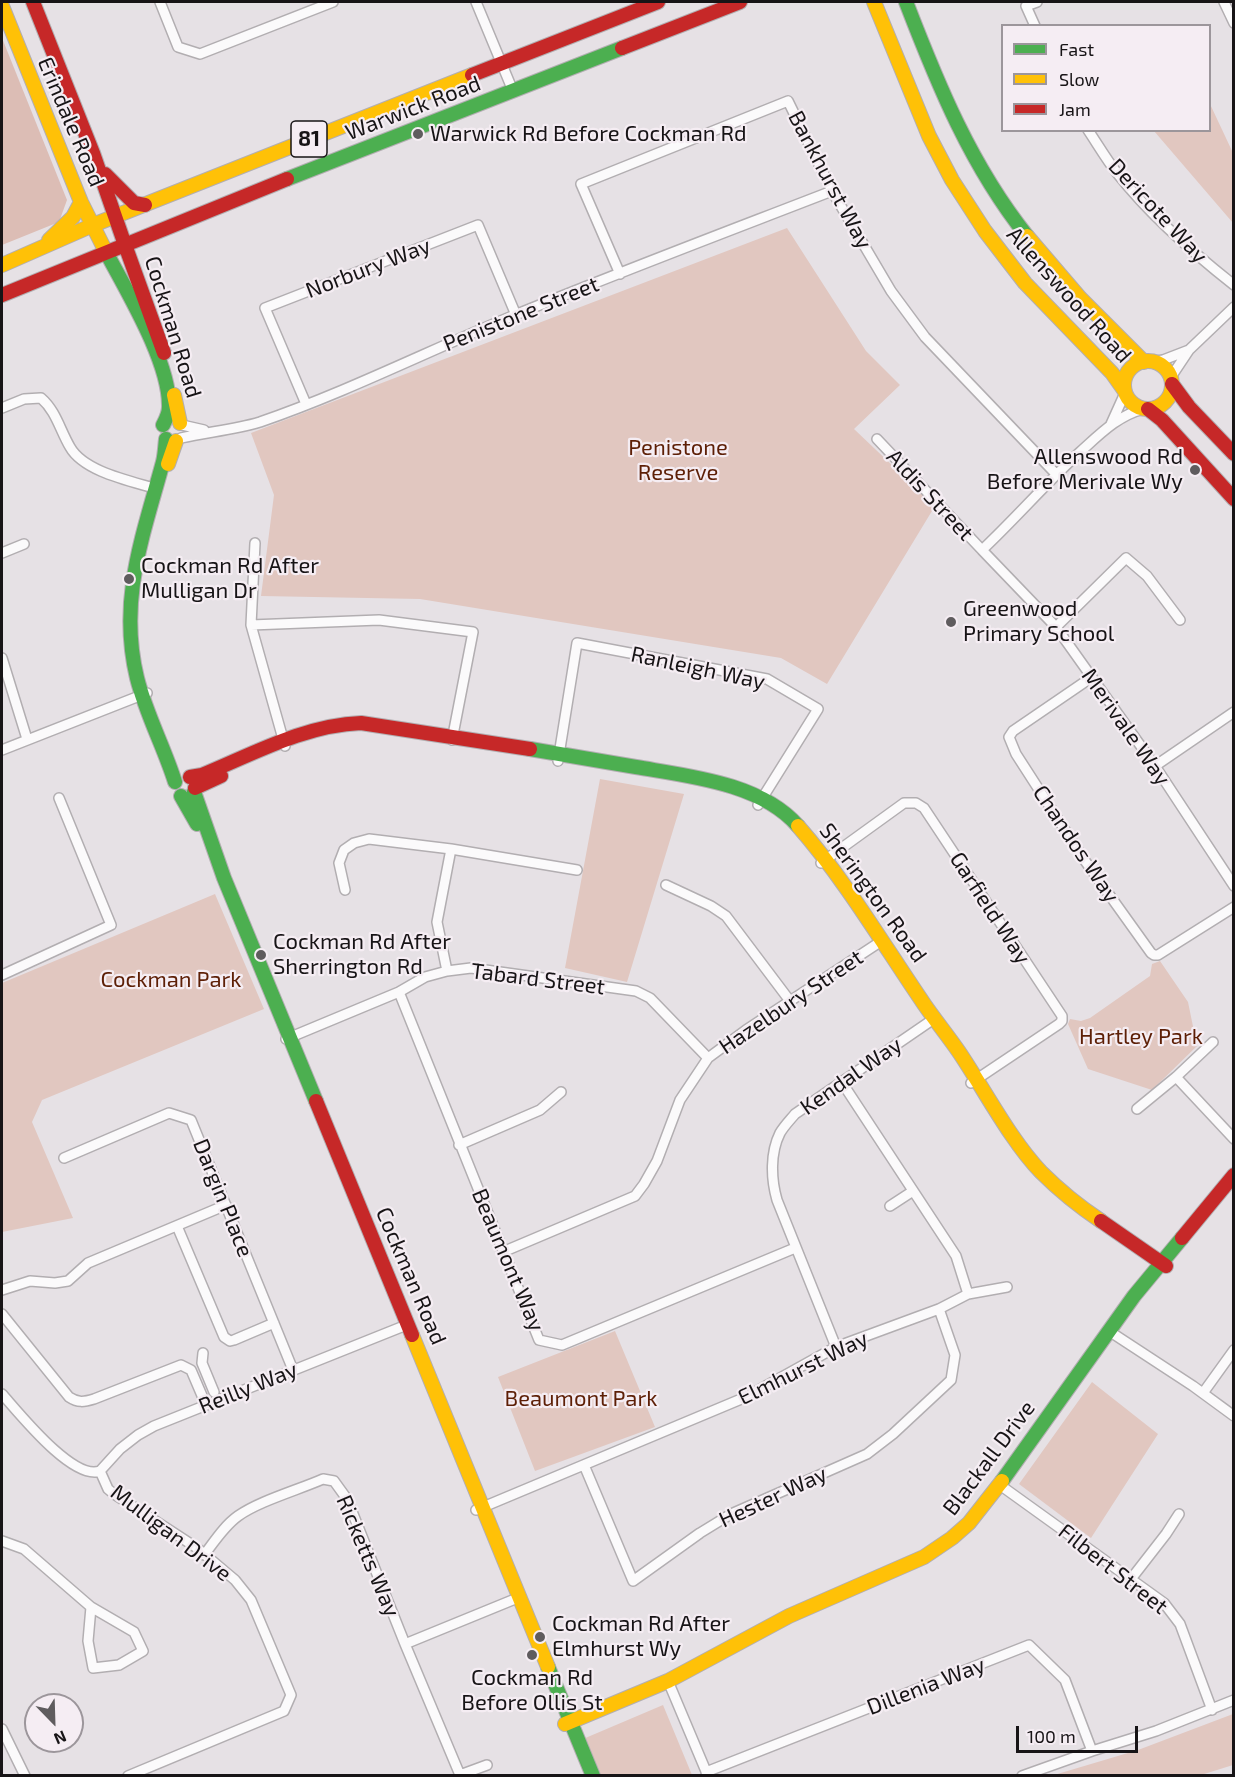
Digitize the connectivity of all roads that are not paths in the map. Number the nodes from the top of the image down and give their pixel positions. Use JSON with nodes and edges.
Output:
{"nodes":[{"id":1,"x":33,"y":2,"type":"edge"},
{"id":2,"x":160,"y":2,"type":"edge"},
{"id":3,"x":333,"y":2,"type":"edge"},
{"id":4,"x":476,"y":2,"type":"edge"},
{"id":5,"x":658,"y":2,"type":"edge"},
{"id":6,"x":740,"y":2,"type":"edge"},
{"id":7,"x":874,"y":2,"type":"edge"},
{"id":8,"x":906,"y":2,"type":"edge"},
{"id":9,"x":1037,"y":2,"type":"edge"},
{"id":10,"x":1224,"y":2,"type":"edge"},
{"id":11,"x":2,"y":6,"type":"edge"},
{"id":12,"x":1233,"y":23,"type":"edge"},
{"id":13,"x":1034,"y":24,"type":"edge"},
{"id":14,"x":502,"y":63,"type":"junction"},
{"id":15,"x":513,"y":91,"type":"junction"},
{"id":16,"x":1090,"y":133,"type":"edge"},
{"id":17,"x":99,"y":167,"type":"junction"},
{"id":18,"x":832,"y":191,"type":"junction"},
{"id":19,"x":81,"y":202,"type":"junction"},
{"id":20,"x":144,"y":205,"type":"junction"},
{"id":21,"x":116,"y":216,"type":"junction"},
{"id":22,"x":93,"y":225,"type":"junction"},
{"id":23,"x":43,"y":245,"type":"junction"},
{"id":24,"x":125,"y":245,"type":"junction"},
{"id":25,"x":106,"y":252,"type":"junction"},
{"id":26,"x":2,"y":265,"type":"edge"},
{"id":27,"x":620,"y":274,"type":"junction"},
{"id":28,"x":1233,"y":285,"type":"edge"},
{"id":29,"x":2,"y":295,"type":"edge"},
{"id":30,"x":1233,"y":307,"type":"edge"},
{"id":31,"x":516,"y":315,"type":"junction"},
{"id":32,"x":1189,"y":350,"type":"junction"},
{"id":33,"x":1148,"y":362,"type":"junction"},
{"id":34,"x":1171,"y":381,"type":"junction"},
{"id":35,"x":1125,"y":392,"type":"junction"},
{"id":36,"x":306,"y":404,"type":"junction"},
{"id":37,"x":2,"y":408,"type":"edge"},
{"id":38,"x":1146,"y":409,"type":"junction"},
{"id":39,"x":1111,"y":424,"type":"junction"},
{"id":40,"x":175,"y":432,"type":"junction"},
{"id":41,"x":877,"y":439,"type":"dead end"},
{"id":42,"x":1233,"y":454,"type":"edge"},
{"id":43,"x":1056,"y":474,"type":"junction"},
{"id":44,"x":157,"y":489,"type":"junction"},
{"id":45,"x":1233,"y":499,"type":"edge"},
{"id":46,"x":255,"y":543,"type":"dead end"},
{"id":47,"x":24,"y":544,"type":"dead end"},
{"id":48,"x":982,"y":550,"type":"junction"},
{"id":49,"x":2,"y":553,"type":"edge"},
{"id":50,"x":1180,"y":620,"type":"dead end"},
{"id":51,"x":251,"y":624,"type":"junction"},
{"id":52,"x":1056,"y":627,"type":"junction"},
{"id":53,"x":2,"y":658,"type":"edge"},
{"id":54,"x":1092,"y":677,"type":"junction"},
{"id":55,"x":145,"y":693,"type":"junction"},
{"id":56,"x":1233,"y":712,"type":"edge"},
{"id":57,"x":27,"y":739,"type":"junction"},
{"id":58,"x":452,"y":739,"type":"junction"},
{"id":59,"x":284,"y":744,"type":"junction"},
{"id":60,"x":2,"y":750,"type":"edge"},
{"id":61,"x":559,"y":758,"type":"junction"},
{"id":62,"x":1155,"y":766,"type":"junction"},
{"id":63,"x":187,"y":785,"type":"junction"},
{"id":64,"x":59,"y":798,"type":"dead end"},
{"id":65,"x":760,"y":802,"type":"junction"},
{"id":66,"x":451,"y":849,"type":"junction"},
{"id":67,"x":824,"y":861,"type":"junction"},
{"id":68,"x":577,"y":870,"type":"dead end"},
{"id":69,"x":666,"y":885,"type":"dead end"},
{"id":70,"x":1233,"y":886,"type":"edge"},
{"id":71,"x":345,"y":890,"type":"dead end"},
{"id":72,"x":1233,"y":907,"type":"edge"},
{"id":73,"x":880,"y":942,"type":"junction"},
{"id":74,"x":447,"y":971,"type":"junction"},
{"id":75,"x":2,"y":975,"type":"edge"},
{"id":76,"x":399,"y":992,"type":"junction"},
{"id":77,"x":790,"y":1001,"type":"junction"},
{"id":78,"x":931,"y":1020,"type":"junction"},
{"id":79,"x":287,"y":1038,"type":"junction"},
{"id":80,"x":1213,"y":1042,"type":"dead end"},
{"id":81,"x":708,"y":1058,"type":"junction"},
{"id":82,"x":1176,"y":1077,"type":"junction"},
{"id":83,"x":841,"y":1081,"type":"junction"},
{"id":84,"x":974,"y":1081,"type":"junction"},
{"id":85,"x":561,"y":1092,"type":"dead end"},
{"id":86,"x":1137,"y":1109,"type":"dead end"},
{"id":87,"x":1233,"y":1139,"type":"edge"},
{"id":88,"x":459,"y":1145,"type":"junction"},
{"id":89,"x":64,"y":1158,"type":"dead end"},
{"id":90,"x":1233,"y":1175,"type":"edge"},
{"id":91,"x":1233,"y":1186,"type":"edge"},
{"id":92,"x":913,"y":1191,"type":"junction"},
{"id":93,"x":226,"y":1205,"type":"junction"},
{"id":94,"x":890,"y":1206,"type":"dead end"},
{"id":95,"x":177,"y":1226,"type":"junction"},
{"id":96,"x":795,"y":1248,"type":"junction"},
{"id":97,"x":505,"y":1251,"type":"junction"},
{"id":98,"x":1161,"y":1267,"type":"junction"},
{"id":99,"x":1007,"y":1287,"type":"dead end"},
{"id":100,"x":2,"y":1290,"type":"edge"},
{"id":101,"x":968,"y":1294,"type":"junction"},
{"id":102,"x":939,"y":1309,"type":"junction"},
{"id":103,"x":2,"y":1314,"type":"edge"},
{"id":104,"x":274,"y":1323,"type":"junction"},
{"id":105,"x":406,"y":1326,"type":"junction"},
{"id":106,"x":1112,"y":1332,"type":"junction"},
{"id":107,"x":836,"y":1347,"type":"junction"},
{"id":108,"x":1233,"y":1350,"type":"edge"},
{"id":109,"x":203,"y":1353,"type":"dead end"},
{"id":110,"x":293,"y":1370,"type":"junction"},
{"id":111,"x":214,"y":1392,"type":"dead end"},
{"id":112,"x":1203,"y":1393,"type":"junction"},
{"id":113,"x":3,"y":1400,"type":"edge"},
{"id":114,"x":206,"y":1405,"type":"junction"},
{"id":115,"x":1233,"y":1416,"type":"edge"},
{"id":116,"x":584,"y":1465,"type":"junction"},
{"id":117,"x":100,"y":1471,"type":"junction"},
{"id":118,"x":1003,"y":1487,"type":"junction"},
{"id":119,"x":479,"y":1509,"type":"junction"},
{"id":120,"x":1179,"y":1514,"type":"dead end"},
{"id":121,"x":2,"y":1541,"type":"edge"},
{"id":122,"x":204,"y":1555,"type":"junction"},
{"id":123,"x":1131,"y":1579,"type":"junction"},
{"id":124,"x":516,"y":1599,"type":"junction"},
{"id":125,"x":92,"y":1607,"type":"junction"},
{"id":126,"x":405,"y":1644,"type":"junction"},
{"id":127,"x":670,"y":1684,"type":"junction"},
{"id":128,"x":1233,"y":1700,"type":"edge"},
{"id":129,"x":1212,"y":1710,"type":"junction"},
{"id":130,"x":569,"y":1727,"type":"junction"},
{"id":131,"x":2,"y":1729,"type":"edge"},
{"id":132,"x":1092,"y":1750,"type":"junction"},
{"id":133,"x":487,"y":1765,"type":"dead end"},
{"id":134,"x":707,"y":1774,"type":"edge"},
{"id":135,"x":24,"y":1776,"type":"edge"},
{"id":136,"x":128,"y":1776,"type":"edge"},
{"id":137,"x":460,"y":1776,"type":"edge"},
{"id":138,"x":585,"y":1776,"type":"edge"},
{"id":139,"x":592,"y":1776,"type":"edge"},
{"id":140,"x":1022,"y":1776,"type":"edge"}],
"edges":[{"from":1,"to":17,"type":"main road","name":"Erindale Road"},
{"from":2,"to":3,"type":"street"},
{"from":4,"to":14,"type":"street"},
{"from":5,"to":14,"type":"main road","name":"Warwick Road","number":"81"},
{"from":6,"to":15,"type":"main road","name":"Warwick Road","number":"81"},
{"from":7,"to":35,"type":"main road","name":"Allenswood Road"},
{"from":8,"to":33,"type":"main road","name":"Allenswood Road"},
{"from":9,"to":13,"type":"street"},
{"from":10,"to":12,"type":"street"},
{"from":11,"to":19,"type":"main road","name":"Erindale Road"},
{"from":14,"to":15,"type":"street"},
{"from":14,"to":20,"type":"main road","name":"Warwick Road","number":"81"},
{"from":15,"to":24,"type":"main road","name":"Warwick Road","number":"81"},
{"from":16,"to":28,"type":"street","name":"Dericote Way"},
{"from":17,"to":20,"type":"main road"},
{"from":17,"to":21,"type":"main road","name":"Erindale Road"},
{"from":18,"to":27,"type":"street","name":"Penistone Street"},
{"from":18,"to":27,"type":"street","name":"Bankhurst Way"},
{"from":18,"to":43,"type":"street","name":"Bankhurst Way"},
{"from":19,"to":22,"type":"main road","name":"Erindale Road"},
{"from":19,"to":23,"type":"main road"},
{"from":20,"to":21,"type":"main road","name":"Warwick Road","number":"81"},
{"from":21,"to":22,"type":"main road","name":"Warwick Road","number":"81"},
{"from":21,"to":24,"type":"main road","name":"Erindale Road"},
{"from":22,"to":23,"type":"main road","name":"Warwick Road","number":"81"},
{"from":22,"to":25,"type":"main road","name":"Erindale Road"},
{"from":23,"to":26,"type":"main road","name":"Warwick Road","number":"81"},
{"from":24,"to":25,"type":"main road","name":"Warwick Road","number":"81"},
{"from":24,"to":40,"type":"main road","name":"Cockman Road"},
{"from":25,"to":29,"type":"main road","name":"Warwick Road","number":"81"},
{"from":25,"to":40,"type":"main road","name":"Cockman Road"},
{"from":27,"to":31,"type":"street","name":"Penistone Street"},
{"from":30,"to":32,"type":"street"},
{"from":31,"to":36,"type":"street","name":"Penistone Street"},
{"from":31,"to":36,"type":"street","name":"Norbury Way"},
{"from":32,"to":33,"type":"street"},
{"from":32,"to":34,"type":"street"},
{"from":33,"to":34,"type":"main road"},
{"from":33,"to":35,"type":"main road"},
{"from":34,"to":38,"type":"main road"},
{"from":34,"to":42,"type":"main road"},
{"from":35,"to":38,"type":"main road"},
{"from":35,"to":39,"type":"street"},
{"from":36,"to":40,"type":"street","name":"Penistone Street"},
{"from":37,"to":44,"type":"street"},
{"from":38,"to":39,"type":"street"},
{"from":38,"to":45,"type":"main road"},
{"from":39,"to":43,"type":"street"},
{"from":40,"to":44,"type":"main road","name":"Cockman Road"},
{"from":41,"to":48,"type":"street","name":"Aldis Street"},
{"from":43,"to":48,"type":"street"},
{"from":44,"to":55,"type":"main road","name":"Cockman Road"},
{"from":46,"to":51,"type":"street"},
{"from":47,"to":49,"type":"street"},
{"from":48,"to":52,"type":"street","name":"Merivale Way"},
{"from":50,"to":52,"type":"street"},
{"from":51,"to":58,"type":"street"},
{"from":51,"to":59,"type":"street"},
{"from":52,"to":54,"type":"street","name":"Merivale Way"},
{"from":53,"to":57,"type":"street"},
{"from":54,"to":62,"type":"street","name":"Merivale Way"},
{"from":54,"to":72,"type":"street","name":"Chandos Way"},
{"from":55,"to":57,"type":"street"},
{"from":55,"to":63,"type":"main road","name":"Cockman Road"},
{"from":56,"to":62,"type":"street"},
{"from":57,"to":60,"type":"street"},
{"from":58,"to":59,"type":"main road","name":"Sherington Road"},
{"from":58,"to":61,"type":"main road","name":"Sherington Road"},
{"from":59,"to":63,"type":"main road","name":"Sherington Road"},
{"from":61,"to":65,"type":"main road","name":"Sherington Road"},
{"from":61,"to":65,"type":"street","name":"Ranleigh Way"},
{"from":62,"to":70,"type":"street","name":"Merivale Way"},
{"from":63,"to":79,"type":"main road","name":"Cockman Road"},
{"from":64,"to":75,"type":"street"},
{"from":65,"to":67,"type":"main road","name":"Sherington Road"},
{"from":66,"to":68,"type":"street"},
{"from":66,"to":71,"type":"street"},
{"from":66,"to":74,"type":"street"},
{"from":67,"to":73,"type":"main road","name":"Sherington Road"},
{"from":67,"to":84,"type":"street","name":"Garfield Way"},
{"from":69,"to":77,"type":"street"},
{"from":73,"to":77,"type":"street","name":"Hazelbury Street"},
{"from":73,"to":78,"type":"main road","name":"Sherington Road"},
{"from":74,"to":76,"type":"street","name":"Tabard Street"},
{"from":74,"to":81,"type":"street","name":"Tabard Street"},
{"from":76,"to":79,"type":"street","name":"Tabard Street"},
{"from":76,"to":88,"type":"street","name":"Beaumont Way"},
{"from":77,"to":81,"type":"street","name":"Hazelbury Street"},
{"from":78,"to":83,"type":"street","name":"Kendal Way"},
{"from":78,"to":84,"type":"main road","name":"Sherington Road"},
{"from":79,"to":105,"type":"main road","name":"Cockman Road"},
{"from":80,"to":82,"type":"street"},
{"from":81,"to":97,"type":"street","name":"Hazelbury Street"},
{"from":82,"to":86,"type":"street"},
{"from":82,"to":87,"type":"street"},
{"from":83,"to":92,"type":"street"},
{"from":83,"to":96,"type":"street","name":"Kendal Way"},
{"from":84,"to":98,"type":"main road","name":"Sherington Road"},
{"from":85,"to":88,"type":"street"},
{"from":88,"to":97,"type":"street","name":"Beaumont Way"},
{"from":89,"to":93,"type":"street","name":"Dargin Place"},
{"from":90,"to":98,"type":"main road","name":"Blackall Drive"},
{"from":91,"to":98,"type":"main road","name":"Blackall Drive"},
{"from":92,"to":94,"type":"street"},
{"from":92,"to":101,"type":"street"},
{"from":93,"to":95,"type":"street"},
{"from":93,"to":104,"type":"street","name":"Dargin Place"},
{"from":95,"to":100,"type":"street"},
{"from":95,"to":104,"type":"street"},
{"from":96,"to":97,"type":"street","name":"Beaumont Way"},
{"from":96,"to":107,"type":"street","name":"Kendal Way"},
{"from":98,"to":106,"type":"main road","name":"Blackall Drive"},
{"from":99,"to":101,"type":"street"},
{"from":101,"to":102,"type":"street","name":"Elmhurst Way"},
{"from":102,"to":107,"type":"street","name":"Elmhurst Way"},
{"from":102,"to":116,"type":"street","name":"Hester Way"},
{"from":103,"to":114,"type":"street"},
{"from":104,"to":110,"type":"street","name":"Dargin Place"},
{"from":105,"to":110,"type":"street","name":"Reilly Way"},
{"from":105,"to":119,"type":"main road","name":"Cockman Road"},
{"from":106,"to":112,"type":"street"},
{"from":106,"to":118,"type":"main road","name":"Blackall Drive"},
{"from":107,"to":116,"type":"street","name":"Elmhurst Way"},
{"from":108,"to":112,"type":"street"},
{"from":109,"to":111,"type":"street"},
{"from":110,"to":114,"type":"street","name":"Reilly Way"},
{"from":112,"to":115,"type":"street"},
{"from":113,"to":117,"type":"street","name":"Mulligan Drive"},
{"from":114,"to":117,"type":"street","name":"Reilly Way"},
{"from":116,"to":119,"type":"street","name":"Elmhurst Way"},
{"from":117,"to":122,"type":"street","name":"Mulligan Drive"},
{"from":118,"to":123,"type":"street","name":"Filbert Street"},
{"from":118,"to":127,"type":"main road","name":"Blackall Drive"},
{"from":119,"to":124,"type":"main road","name":"Cockman Road"},
{"from":120,"to":123,"type":"street"},
{"from":121,"to":125,"type":"street"},
{"from":122,"to":126,"type":"street","name":"Ricketts Way"},
{"from":122,"to":136,"type":"street","name":"Mulligan Drive"},
{"from":123,"to":129,"type":"street","name":"Filbert Street"},
{"from":124,"to":126,"type":"street"},
{"from":124,"to":130,"type":"main road","name":"Cockman Road"},
{"from":125,"to":125,"type":"street"},
{"from":126,"to":137,"type":"street","name":"Ricketts Way"},
{"from":127,"to":130,"type":"main road","name":"Blackall Drive"},
{"from":127,"to":134,"type":"street"},
{"from":128,"to":129,"type":"street"},
{"from":129,"to":132,"type":"street"},
{"from":130,"to":138,"type":"main road","name":"Cockman Road"},
{"from":130,"to":139,"type":"main road","name":"Cockman Road"},
{"from":131,"to":135,"type":"street"},
{"from":132,"to":134,"type":"street","name":"Dillenia Way"},
{"from":132,"to":140,"type":"street"},
{"from":133,"to":137,"type":"street"}]}
